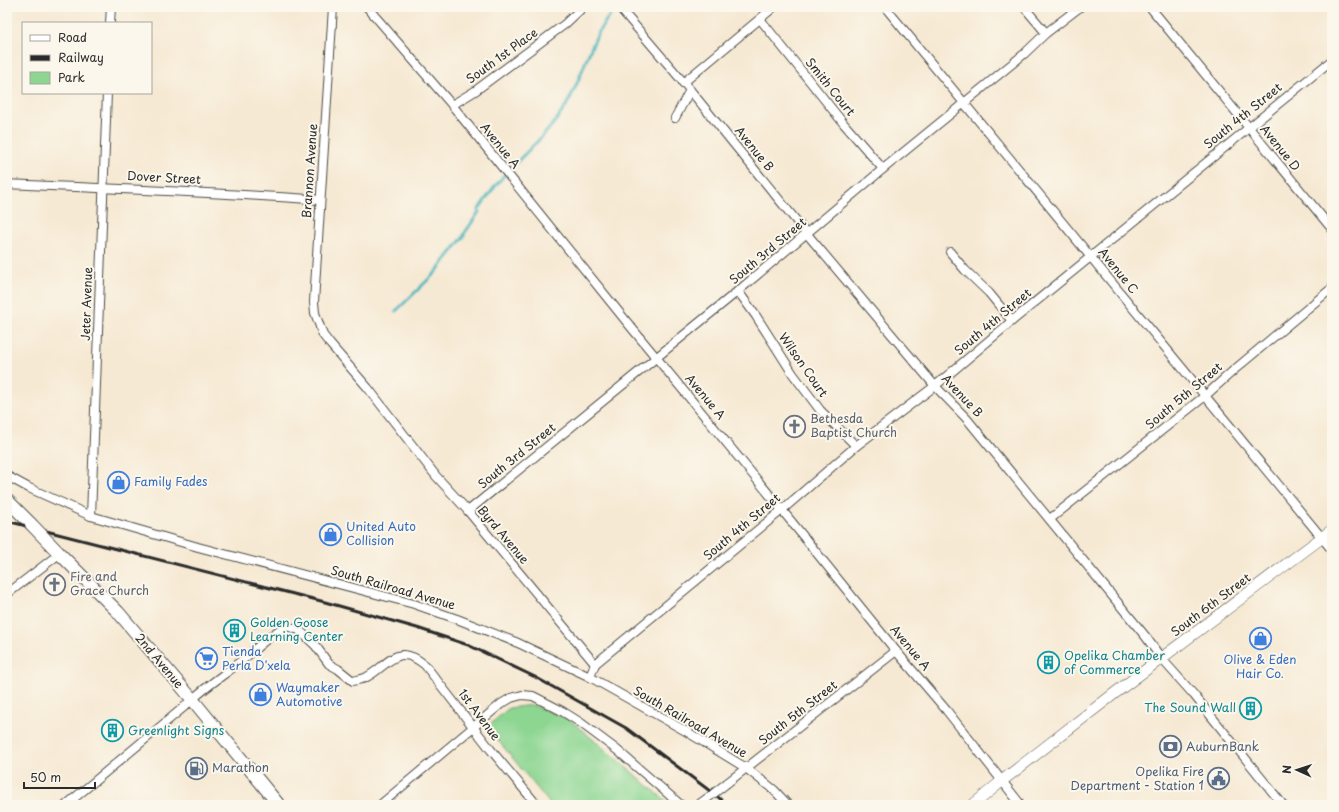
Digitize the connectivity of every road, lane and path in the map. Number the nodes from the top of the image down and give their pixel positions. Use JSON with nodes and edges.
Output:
{"nodes":[{"id":1,"x":111,"y":7,"type":"edge"},
{"id":2,"x":333,"y":7,"type":"edge"},
{"id":3,"x":367,"y":7,"type":"edge"},
{"id":4,"x":583,"y":7,"type":"edge"},
{"id":5,"x":619,"y":7,"type":"edge"},
{"id":6,"x":774,"y":7,"type":"edge"},
{"id":7,"x":885,"y":7,"type":"edge"},
{"id":8,"x":1024,"y":7,"type":"edge"},
{"id":9,"x":1080,"y":7,"type":"edge"},
{"id":10,"x":1150,"y":7,"type":"edge"},
{"id":11,"x":760,"y":19,"type":"junction"},
{"id":12,"x":110,"y":22,"type":"edge"},
{"id":13,"x":1046,"y":33,"type":"junction"},
{"id":14,"x":1332,"y":60,"type":"edge"},
{"id":15,"x":683,"y":83,"type":"junction"},
{"id":16,"x":690,"y":90,"type":"junction"},
{"id":17,"x":107,"y":94,"type":"edge"},
{"id":18,"x":964,"y":103,"type":"junction"},
{"id":19,"x":452,"y":105,"type":"junction"},
{"id":20,"x":675,"y":118,"type":"dead end"},
{"id":21,"x":1248,"y":127,"type":"junction"},
{"id":22,"x":883,"y":169,"type":"junction"},
{"id":23,"x":7,"y":184,"type":"edge"},
{"id":24,"x":103,"y":187,"type":"junction"},
{"id":25,"x":320,"y":200,"type":"junction"},
{"id":26,"x":1332,"y":229,"type":"edge"},
{"id":27,"x":807,"y":234,"type":"junction"},
{"id":28,"x":950,"y":252,"type":"dead end"},
{"id":29,"x":1091,"y":256,"type":"junction"},
{"id":30,"x":1332,"y":288,"type":"edge"},
{"id":31,"x":738,"y":291,"type":"junction"},
{"id":32,"x":1012,"y":321,"type":"junction"},
{"id":33,"x":323,"y":335,"type":"joint"},
{"id":34,"x":657,"y":357,"type":"junction"},
{"id":35,"x":935,"y":386,"type":"junction"},
{"id":36,"x":1205,"y":396,"type":"junction"},
{"id":37,"x":856,"y":446,"type":"junction"},
{"id":38,"x":7,"y":476,"type":"edge"},
{"id":39,"x":7,"y":500,"type":"edge"},
{"id":40,"x":782,"y":510,"type":"junction"},
{"id":41,"x":468,"y":511,"type":"junction"},
{"id":42,"x":90,"y":516,"type":"junction"},
{"id":43,"x":1050,"y":519,"type":"junction"},
{"id":44,"x":1332,"y":530,"type":"edge"},
{"id":45,"x":1322,"y":538,"type":"junction"},
{"id":46,"x":1332,"y":550,"type":"edge"},
{"id":47,"x":58,"y":552,"type":"junction"},
{"id":48,"x":7,"y":594,"type":"edge"},
{"id":49,"x":896,"y":651,"type":"junction"},
{"id":50,"x":1161,"y":658,"type":"junction"},
{"id":51,"x":595,"y":664,"type":"junction"},
{"id":52,"x":590,"y":678,"type":"junction"},
{"id":53,"x":192,"y":699,"type":"junction"},
{"id":54,"x":473,"y":726,"type":"junction"},
{"id":55,"x":746,"y":768,"type":"junction"},
{"id":56,"x":1003,"y":780,"type":"junction"},
{"id":57,"x":66,"y":805,"type":"edge"},
{"id":58,"x":279,"y":805,"type":"edge"},
{"id":59,"x":380,"y":805,"type":"edge"},
{"id":60,"x":537,"y":805,"type":"edge"},
{"id":61,"x":681,"y":805,"type":"edge"},
{"id":62,"x":698,"y":805,"type":"edge"},
{"id":63,"x":788,"y":805,"type":"edge"},
{"id":64,"x":973,"y":805,"type":"edge"},
{"id":65,"x":1021,"y":805,"type":"edge"},
{"id":66,"x":1283,"y":805,"type":"edge"}],
"edges":[{"from":1,"to":12,"type":"street"},
{"from":2,"to":25,"type":"street","name":"Brannon Avenue"},
{"from":3,"to":19,"type":"street","name":"Avenue A"},
{"from":4,"to":19,"type":"street","name":"South 1st Place"},
{"from":5,"to":15,"type":"street","name":"Avenue B"},
{"from":6,"to":11,"type":"street"},
{"from":7,"to":18,"type":"street","name":"Avenue C"},
{"from":8,"to":13,"type":"street"},
{"from":9,"to":13,"type":"street","name":"South 3rd Street"},
{"from":10,"to":21,"type":"street","name":"Avenue D"},
{"from":11,"to":15,"type":"street"},
{"from":11,"to":22,"type":"street","name":"Smith Court"},
{"from":13,"to":18,"type":"street","name":"South 3rd Street"},
{"from":14,"to":21,"type":"street","name":"South 4th Street"},
{"from":15,"to":16,"type":"street","name":"Avenue B"},
{"from":16,"to":20,"type":"street"},
{"from":16,"to":27,"type":"street","name":"Avenue B"},
{"from":17,"to":24,"type":"street","name":"Jeter Avenue"},
{"from":18,"to":22,"type":"street","name":"South 3rd Street"},
{"from":18,"to":29,"type":"street","name":"Avenue C"},
{"from":19,"to":34,"type":"street","name":"Avenue A"},
{"from":21,"to":26,"type":"street","name":"Avenue D"},
{"from":21,"to":29,"type":"street","name":"South 4th Street"},
{"from":22,"to":27,"type":"street","name":"South 3rd Street"},
{"from":23,"to":24,"type":"street","name":"Dover Street"},
{"from":24,"to":25,"type":"street","name":"Dover Street"},
{"from":24,"to":42,"type":"street","name":"Jeter Avenue"},
{"from":25,"to":33,"type":"street","name":"Brannon Avenue"},
{"from":27,"to":31,"type":"street","name":"South 3rd Street"},
{"from":27,"to":35,"type":"street","name":"Avenue B"},
{"from":28,"to":32,"type":"street"},
{"from":29,"to":32,"type":"street","name":"South 4th Street"},
{"from":29,"to":36,"type":"street","name":"Avenue C"},
{"from":30,"to":36,"type":"street","name":"South 5th Street"},
{"from":31,"to":34,"type":"street","name":"South 3rd Street"},
{"from":31,"to":37,"type":"street","name":"Wilson Court"},
{"from":32,"to":35,"type":"street","name":"South 4th Street"},
{"from":33,"to":41,"type":"street","name":"Byrd Avenue"},
{"from":34,"to":40,"type":"street","name":"Avenue A"},
{"from":34,"to":41,"type":"street","name":"South 3rd Street"},
{"from":35,"to":37,"type":"street","name":"South 4th Street"},
{"from":35,"to":43,"type":"street","name":"Avenue B"},
{"from":36,"to":43,"type":"street","name":"South 5th Street"},
{"from":36,"to":45,"type":"street","name":"Avenue C"},
{"from":37,"to":40,"type":"street","name":"South 4th Street"},
{"from":38,"to":42,"type":"street","name":"South Railroad Avenue"},
{"from":39,"to":47,"type":"main road","name":"2nd Avenue","bridge":true},
{"from":40,"to":49,"type":"street","name":"Avenue A"},
{"from":40,"to":51,"type":"street","name":"South 4th Street"},
{"from":41,"to":51,"type":"street","name":"Byrd Avenue"},
{"from":42,"to":52,"type":"street","name":"South Railroad Avenue"},
{"from":43,"to":50,"type":"street","name":"Avenue B"},
{"from":44,"to":45,"type":"street","name":"South 6th Street"},
{"from":45,"to":46,"type":"street","name":"Avenue C"},
{"from":45,"to":50,"type":"street","name":"South 6th Street"},
{"from":47,"to":48,"type":"street"},
{"from":47,"to":53,"type":"main road","name":"2nd Avenue"},
{"from":49,"to":55,"type":"street","name":"South 5th Street"},
{"from":49,"to":56,"type":"street","name":"Avenue A"},
{"from":50,"to":56,"type":"street","name":"South 6th Street"},
{"from":50,"to":66,"type":"street","name":"Avenue B"},
{"from":51,"to":52,"type":"street"},
{"from":52,"to":55,"type":"street","name":"South Railroad Avenue"},
{"from":53,"to":54,"type":"street","name":"1st Avenue"},
{"from":53,"to":57,"type":"street"},
{"from":53,"to":58,"type":"main road","name":"2nd Avenue"},
{"from":54,"to":59,"type":"street"},
{"from":54,"to":60,"type":"street","name":"1st Avenue"},
{"from":54,"to":61,"type":"street"},
{"from":55,"to":62,"type":"street","name":"South 5th Street","bridge":true},
{"from":55,"to":63,"type":"street","name":"South Railroad Avenue"},
{"from":56,"to":64,"type":"street","name":"South 6th Street"},
{"from":56,"to":65,"type":"street","name":"Avenue A"}]}
